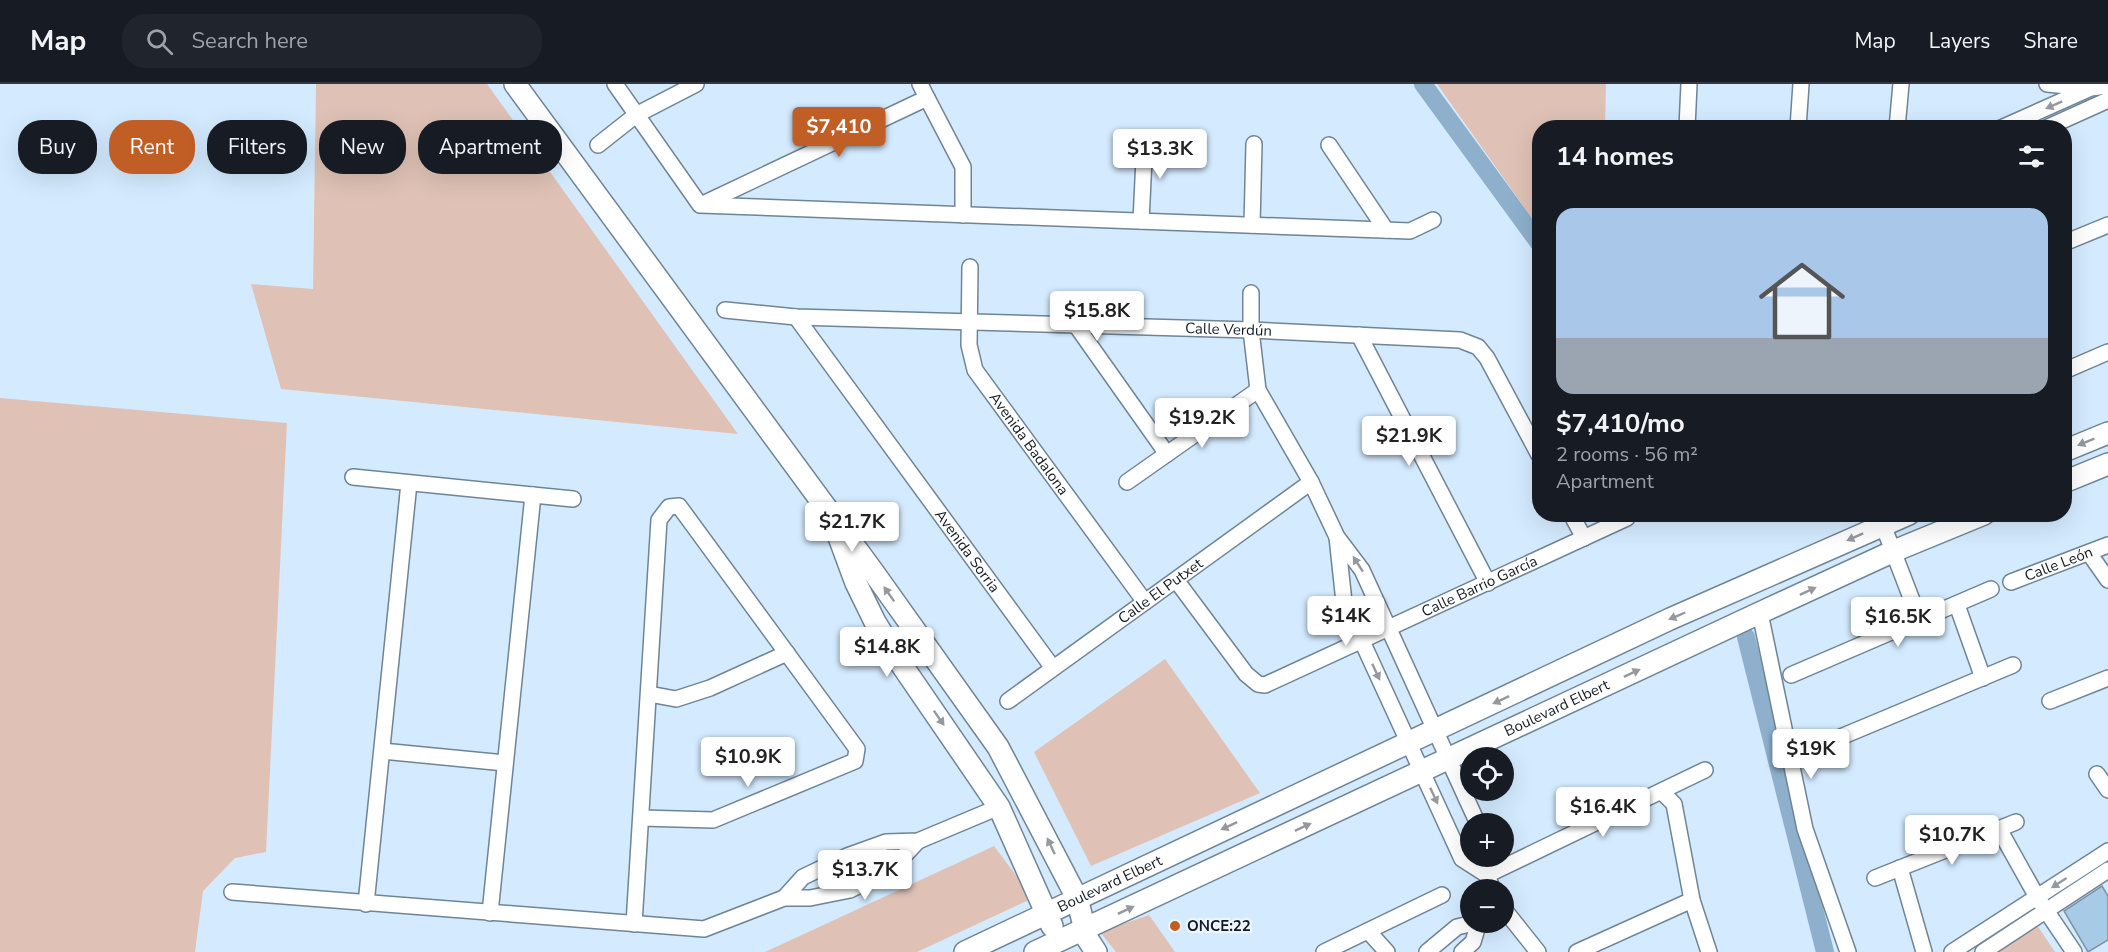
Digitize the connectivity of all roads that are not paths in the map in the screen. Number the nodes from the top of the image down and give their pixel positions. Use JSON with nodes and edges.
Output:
{"nodes":[{"id":1,"x":515,"y":84,"type":"edge"},
{"id":2,"x":615,"y":84,"type":"edge"},
{"id":3,"x":696,"y":84,"type":"edge"},
{"id":4,"x":1689,"y":84,"type":"edge"},
{"id":5,"x":1801,"y":84,"type":"edge"},
{"id":6,"x":1901,"y":84,"type":"edge"},
{"id":7,"x":2047,"y":84,"type":"edge"},
{"id":8,"x":2108,"y":86,"type":"edge"},
{"id":9,"x":2091,"y":88,"type":"junction"},
{"id":10,"x":923,"y":91,"type":"edge"},
{"id":11,"x":2108,"y":100,"type":"edge"},
{"id":12,"x":636,"y":115,"type":"junction"},
{"id":13,"x":1687,"y":120,"type":"edge"},
{"id":14,"x":1799,"y":120,"type":"edge"},
{"id":15,"x":1898,"y":120,"type":"edge"},
{"id":16,"x":2029,"y":120,"type":"edge"},
{"id":17,"x":2064,"y":120,"type":"edge"},
{"id":18,"x":1145,"y":138,"type":"dead end"},
{"id":19,"x":1254,"y":144,"type":"dead end"},
{"id":20,"x":598,"y":145,"type":"dead end"},
{"id":21,"x":1329,"y":145,"type":"dead end"},
{"id":22,"x":700,"y":205,"type":"junction"},
{"id":23,"x":963,"y":215,"type":"junction"},
{"id":24,"x":1432,"y":220,"type":"dead end"},
{"id":25,"x":1141,"y":221,"type":"junction"},
{"id":26,"x":1252,"y":225,"type":"junction"},
{"id":27,"x":2108,"y":225,"type":"edge"},
{"id":28,"x":1386,"y":230,"type":"junction"},
{"id":29,"x":2072,"y":240,"type":"edge"},
{"id":30,"x":970,"y":267,"type":"dead end"},
{"id":31,"x":1251,"y":293,"type":"dead end"},
{"id":32,"x":725,"y":310,"type":"dead end"},
{"id":33,"x":796,"y":316,"type":"junction"},
{"id":34,"x":970,"y":323,"type":"junction"},
{"id":35,"x":1075,"y":324,"type":"junction"},
{"id":36,"x":1251,"y":330,"type":"junction"},
{"id":37,"x":1359,"y":335,"type":"junction"},
{"id":38,"x":2108,"y":352,"type":"edge"},
{"id":39,"x":2072,"y":368,"type":"edge"},
{"id":40,"x":1258,"y":390,"type":"junction"},
{"id":41,"x":2108,"y":433,"type":"edge"},
{"id":42,"x":1532,"y":441,"type":"edge"},
{"id":43,"x":2072,"y":448,"type":"edge"},
{"id":44,"x":1167,"y":454,"type":"junction"},
{"id":45,"x":2108,"y":464,"type":"edge"},
{"id":46,"x":353,"y":477,"type":"dead end"},
{"id":47,"x":2072,"y":479,"type":"edge"},
{"id":48,"x":1127,"y":482,"type":"dead end"},
{"id":49,"x":1311,"y":482,"type":"junction"},
{"id":50,"x":409,"y":483,"type":"junction"},
{"id":51,"x":533,"y":495,"type":"junction"},
{"id":52,"x":573,"y":499,"type":"dead end"},
{"id":53,"x":833,"y":520,"type":"junction"},
{"id":54,"x":1575,"y":522,"type":"edge"},
{"id":55,"x":1620,"y":522,"type":"edge"},
{"id":56,"x":1890,"y":522,"type":"edge"},
{"id":57,"x":1965,"y":522,"type":"edge"},
{"id":58,"x":1883,"y":525,"type":"junction"},
{"id":59,"x":1337,"y":537,"type":"junction"},
{"id":60,"x":1584,"y":538,"type":"junction"},
{"id":61,"x":2108,"y":545,"type":"edge"},
{"id":62,"x":1894,"y":551,"type":"junction"},
{"id":63,"x":2089,"y":553,"type":"junction"},
{"id":64,"x":874,"y":573,"type":"junction"},
{"id":65,"x":1176,"y":580,"type":"junction"},
{"id":66,"x":2108,"y":580,"type":"edge"},
{"id":67,"x":2011,"y":582,"type":"dead end"},
{"id":68,"x":856,"y":583,"type":"junction"},
{"id":69,"x":1488,"y":584,"type":"junction"},
{"id":70,"x":1991,"y":590,"type":"dead end"},
{"id":71,"x":1145,"y":602,"type":"junction"},
{"id":72,"x":1957,"y":605,"type":"junction"},
{"id":73,"x":1760,"y":613,"type":"junction"},
{"id":74,"x":1920,"y":621,"type":"junction"},
{"id":75,"x":1390,"y":630,"type":"junction"},
{"id":76,"x":1362,"y":642,"type":"junction"},
{"id":77,"x":787,"y":653,"type":"junction"},
{"id":78,"x":2013,"y":665,"type":"dead end"},
{"id":79,"x":1053,"y":668,"type":"junction"},
{"id":80,"x":1791,"y":675,"type":"dead end"},
{"id":81,"x":1983,"y":678,"type":"junction"},
{"id":82,"x":2108,"y":678,"type":"edge"},
{"id":83,"x":649,"y":694,"type":"junction"},
{"id":84,"x":1008,"y":701,"type":"dead end"},
{"id":85,"x":2050,"y":701,"type":"dead end"},
{"id":86,"x":1436,"y":731,"type":"junction"},
{"id":87,"x":1409,"y":743,"type":"junction"},
{"id":88,"x":1812,"y":749,"type":"dead end"},
{"id":89,"x":382,"y":751,"type":"junction"},
{"id":90,"x":1449,"y":759,"type":"junction"},
{"id":91,"x":505,"y":763,"type":"junction"},
{"id":92,"x":1705,"y":770,"type":"dead end"},
{"id":93,"x":1422,"y":772,"type":"junction"},
{"id":94,"x":2097,"y":774,"type":"dead end"},
{"id":95,"x":2108,"y":790,"type":"edge"},
{"id":96,"x":1662,"y":792,"type":"junction"},
{"id":97,"x":999,"y":807,"type":"junction"},
{"id":98,"x":1473,"y":813,"type":"edge"},
{"id":99,"x":641,"y":818,"type":"junction"},
{"id":100,"x":2016,"y":822,"type":"dead end"},
{"id":101,"x":1999,"y":829,"type":"junction"},
{"id":102,"x":918,"y":841,"type":"junction"},
{"id":103,"x":2108,"y":851,"type":"edge"},
{"id":104,"x":1488,"y":867,"type":"edge"},
{"id":105,"x":1900,"y":868,"type":"junction"},
{"id":106,"x":2108,"y":870,"type":"edge"},
{"id":107,"x":1487,"y":875,"type":"junction"},
{"id":108,"x":1875,"y":878,"type":"dead end"},
{"id":109,"x":1489,"y":879,"type":"edge"},
{"id":110,"x":232,"y":892,"type":"dead end"},
{"id":111,"x":1442,"y":895,"type":"dead end"},
{"id":112,"x":2037,"y":897,"type":"junction"},
{"id":113,"x":784,"y":898,"type":"junction"},
{"id":114,"x":1077,"y":898,"type":"junction"},
{"id":115,"x":1692,"y":900,"type":"junction"},
{"id":116,"x":366,"y":903,"type":"junction"},
{"id":117,"x":2047,"y":910,"type":"junction"},
{"id":118,"x":490,"y":913,"type":"junction"},
{"id":119,"x":1048,"y":913,"type":"junction"},
{"id":120,"x":1514,"y":922,"type":"edge"},
{"id":121,"x":634,"y":924,"type":"junction"},
{"id":122,"x":1460,"y":926,"type":"edge"},
{"id":123,"x":1084,"y":930,"type":"junction"},
{"id":124,"x":1368,"y":931,"type":"junction"},
{"id":125,"x":1475,"y":933,"type":"edge"},
{"id":126,"x":1058,"y":947,"type":"edge"},
{"id":127,"x":965,"y":952,"type":"edge"},
{"id":128,"x":1035,"y":952,"type":"edge"},
{"id":129,"x":1096,"y":952,"type":"edge"},
{"id":130,"x":1324,"y":952,"type":"edge"},
{"id":131,"x":1387,"y":952,"type":"edge"},
{"id":132,"x":1427,"y":952,"type":"edge"},
{"id":133,"x":1462,"y":952,"type":"edge"},
{"id":134,"x":1538,"y":952,"type":"edge"},
{"id":135,"x":1577,"y":952,"type":"edge"},
{"id":136,"x":1709,"y":952,"type":"edge"},
{"id":137,"x":1848,"y":952,"type":"edge"},
{"id":138,"x":1924,"y":952,"type":"edge"},
{"id":139,"x":1952,"y":952,"type":"edge"},
{"id":140,"x":1983,"y":952,"type":"edge"},
{"id":141,"x":2074,"y":952,"type":"edge"}],
"edges":[{"from":1,"to":53,"type":"street"},
{"from":2,"to":12,"type":"street"},
{"from":3,"to":12,"type":"street"},
{"from":4,"to":13,"type":"street"},
{"from":5,"to":14,"type":"street"},
{"from":6,"to":15,"type":"street"},
{"from":7,"to":9,"type":"street"},
{"from":8,"to":9,"type":"street"},
{"from":9,"to":16,"type":"street","one_way":true},
{"from":10,"to":22,"type":"street"},
{"from":10,"to":23,"type":"street"},
{"from":11,"to":17,"type":"street"},
{"from":12,"to":20,"type":"street"},
{"from":12,"to":22,"type":"street"},
{"from":18,"to":25,"type":"street"},
{"from":19,"to":26,"type":"street"},
{"from":21,"to":28,"type":"street"},
{"from":22,"to":23,"type":"street"},
{"from":23,"to":25,"type":"street"},
{"from":24,"to":28,"type":"street"},
{"from":25,"to":26,"type":"street"},
{"from":26,"to":28,"type":"street"},
{"from":27,"to":29,"type":"street"},
{"from":30,"to":34,"type":"street","name":"Avenida Badalona"},
{"from":31,"to":36,"type":"street"},
{"from":32,"to":33,"type":"street","name":"Calle Verdún"},
{"from":33,"to":34,"type":"street","name":"Calle Verdún"},
{"from":33,"to":79,"type":"street","name":"Avenida Sorria"},
{"from":34,"to":35,"type":"street","name":"Calle Verdún"},
{"from":34,"to":71,"type":"street","name":"Avenida Badalona"},
{"from":35,"to":36,"type":"street","name":"Calle Verdún"},
{"from":35,"to":44,"type":"street"},
{"from":36,"to":37,"type":"street","name":"Calle Verdún"},
{"from":36,"to":40,"type":"street"},
{"from":37,"to":42,"type":"street","name":"Calle Verdún"},
{"from":37,"to":69,"type":"street"},
{"from":38,"to":39,"type":"street"},
{"from":40,"to":44,"type":"street"},
{"from":40,"to":49,"type":"street"},
{"from":41,"to":43,"type":"street","one_way":true},
{"from":44,"to":48,"type":"street"},
{"from":45,"to":47,"type":"street"},
{"from":46,"to":50,"type":"street"},
{"from":49,"to":59,"type":"street"},
{"from":49,"to":65,"type":"street","name":"Calle El Putxet"},
{"from":50,"to":51,"type":"street"},
{"from":50,"to":89,"type":"street"},
{"from":51,"to":52,"type":"street"},
{"from":51,"to":91,"type":"street"},
{"from":53,"to":64,"type":"street"},
{"from":53,"to":68,"type":"street"},
{"from":54,"to":60,"type":"street"},
{"from":55,"to":60,"type":"street","name":"Calle Barrio García"},
{"from":56,"to":58,"type":"street","name":"Boulevard Elbert"},
{"from":57,"to":62,"type":"street","name":"Boulevard Elbert"},
{"from":58,"to":62,"type":"street"},
{"from":58,"to":86,"type":"street","name":"Boulevard Elbert","one_way":true},
{"from":75,"to":59,"type":"street","one_way":true},
{"from":59,"to":76,"type":"street"},
{"from":60,"to":69,"type":"street","name":"Calle Barrio García"},
{"from":61,"to":63,"type":"street","name":"Calle León"},
{"from":73,"to":62,"type":"street","name":"Boulevard Elbert","one_way":true},
{"from":62,"to":74,"type":"street"},
{"from":63,"to":66,"type":"street"},
{"from":63,"to":67,"type":"street","name":"Calle León"},
{"from":64,"to":68,"type":"street"},
{"from":114,"to":64,"type":"street","one_way":true},
{"from":65,"to":71,"type":"street","name":"Calle El Putxet"},
{"from":65,"to":76,"type":"street","name":"Calle Barrio García"},
{"from":68,"to":97,"type":"street","one_way":true},
{"from":69,"to":75,"type":"street","name":"Calle Barrio García"},
{"from":70,"to":72,"type":"street"},
{"from":71,"to":79,"type":"street","name":"Calle El Putxet"},
{"from":72,"to":74,"type":"street"},
{"from":72,"to":81,"type":"street"},
{"from":90,"to":73,"type":"street","name":"Boulevard Elbert","one_way":true},
{"from":73,"to":137,"type":"street"},
{"from":74,"to":80,"type":"street"},
{"from":75,"to":76,"type":"street","name":"Calle Barrio García"},
{"from":75,"to":86,"type":"street"},
{"from":76,"to":87,"type":"street","one_way":true},
{"from":77,"to":83,"type":"street"},
{"from":77,"to":83,"type":"street"},
{"from":77,"to":99,"type":"street"},
{"from":78,"to":81,"type":"street"},
{"from":79,"to":84,"type":"street","name":"Calle El Putxet"},
{"from":81,"to":88,"type":"street"},
{"from":82,"to":85,"type":"street"},
{"from":83,"to":99,"type":"street"},
{"from":86,"to":87,"type":"street","name":"Boulevard Elbert"},
{"from":86,"to":90,"type":"street"},
{"from":87,"to":93,"type":"street"},
{"from":87,"to":114,"type":"street","name":"Boulevard Elbert","one_way":true},
{"from":89,"to":91,"type":"street"},
{"from":89,"to":116,"type":"street"},
{"from":90,"to":93,"type":"street","name":"Boulevard Elbert"},
{"from":90,"to":98,"type":"street"},
{"from":91,"to":118,"type":"street"},
{"from":92,"to":96,"type":"street"},
{"from":93,"to":107,"type":"street","one_way":true},
{"from":123,"to":93,"type":"street","name":"Boulevard Elbert","one_way":true},
{"from":94,"to":95,"type":"street"},
{"from":96,"to":107,"type":"street"},
{"from":96,"to":115,"type":"street"},
{"from":97,"to":102,"type":"street"},
{"from":97,"to":119,"type":"street"},
{"from":99,"to":121,"type":"street"},
{"from":100,"to":101,"type":"street"},
{"from":101,"to":105,"type":"street"},
{"from":101,"to":112,"type":"street"},
{"from":102,"to":113,"type":"street"},
{"from":102,"to":113,"type":"street"},
{"from":103,"to":112,"type":"street","one_way":true},
{"from":104,"to":107,"type":"street"},
{"from":105,"to":108,"type":"street"},
{"from":105,"to":138,"type":"street"},
{"from":106,"to":117,"type":"street"},
{"from":107,"to":109,"type":"street"},
{"from":110,"to":116,"type":"street"},
{"from":111,"to":124,"type":"street"},
{"from":112,"to":117,"type":"street"},
{"from":112,"to":139,"type":"street"},
{"from":113,"to":121,"type":"street"},
{"from":114,"to":119,"type":"street","name":"Boulevard Elbert"},
{"from":114,"to":123,"type":"street"},
{"from":115,"to":135,"type":"street"},
{"from":115,"to":136,"type":"street"},
{"from":116,"to":118,"type":"street"},
{"from":117,"to":140,"type":"street"},
{"from":117,"to":141,"type":"street"},
{"from":118,"to":121,"type":"street"},
{"from":119,"to":126,"type":"street"},
{"from":119,"to":127,"type":"street","name":"Boulevard Elbert"},
{"from":120,"to":134,"type":"street"},
{"from":122,"to":132,"type":"street"},
{"from":123,"to":126,"type":"street","name":"Boulevard Elbert"},
{"from":123,"to":129,"type":"street"},
{"from":124,"to":130,"type":"street"},
{"from":124,"to":131,"type":"street"},
{"from":125,"to":133,"type":"street"},
{"from":126,"to":128,"type":"street","name":"Boulevard Elbert"}]}
